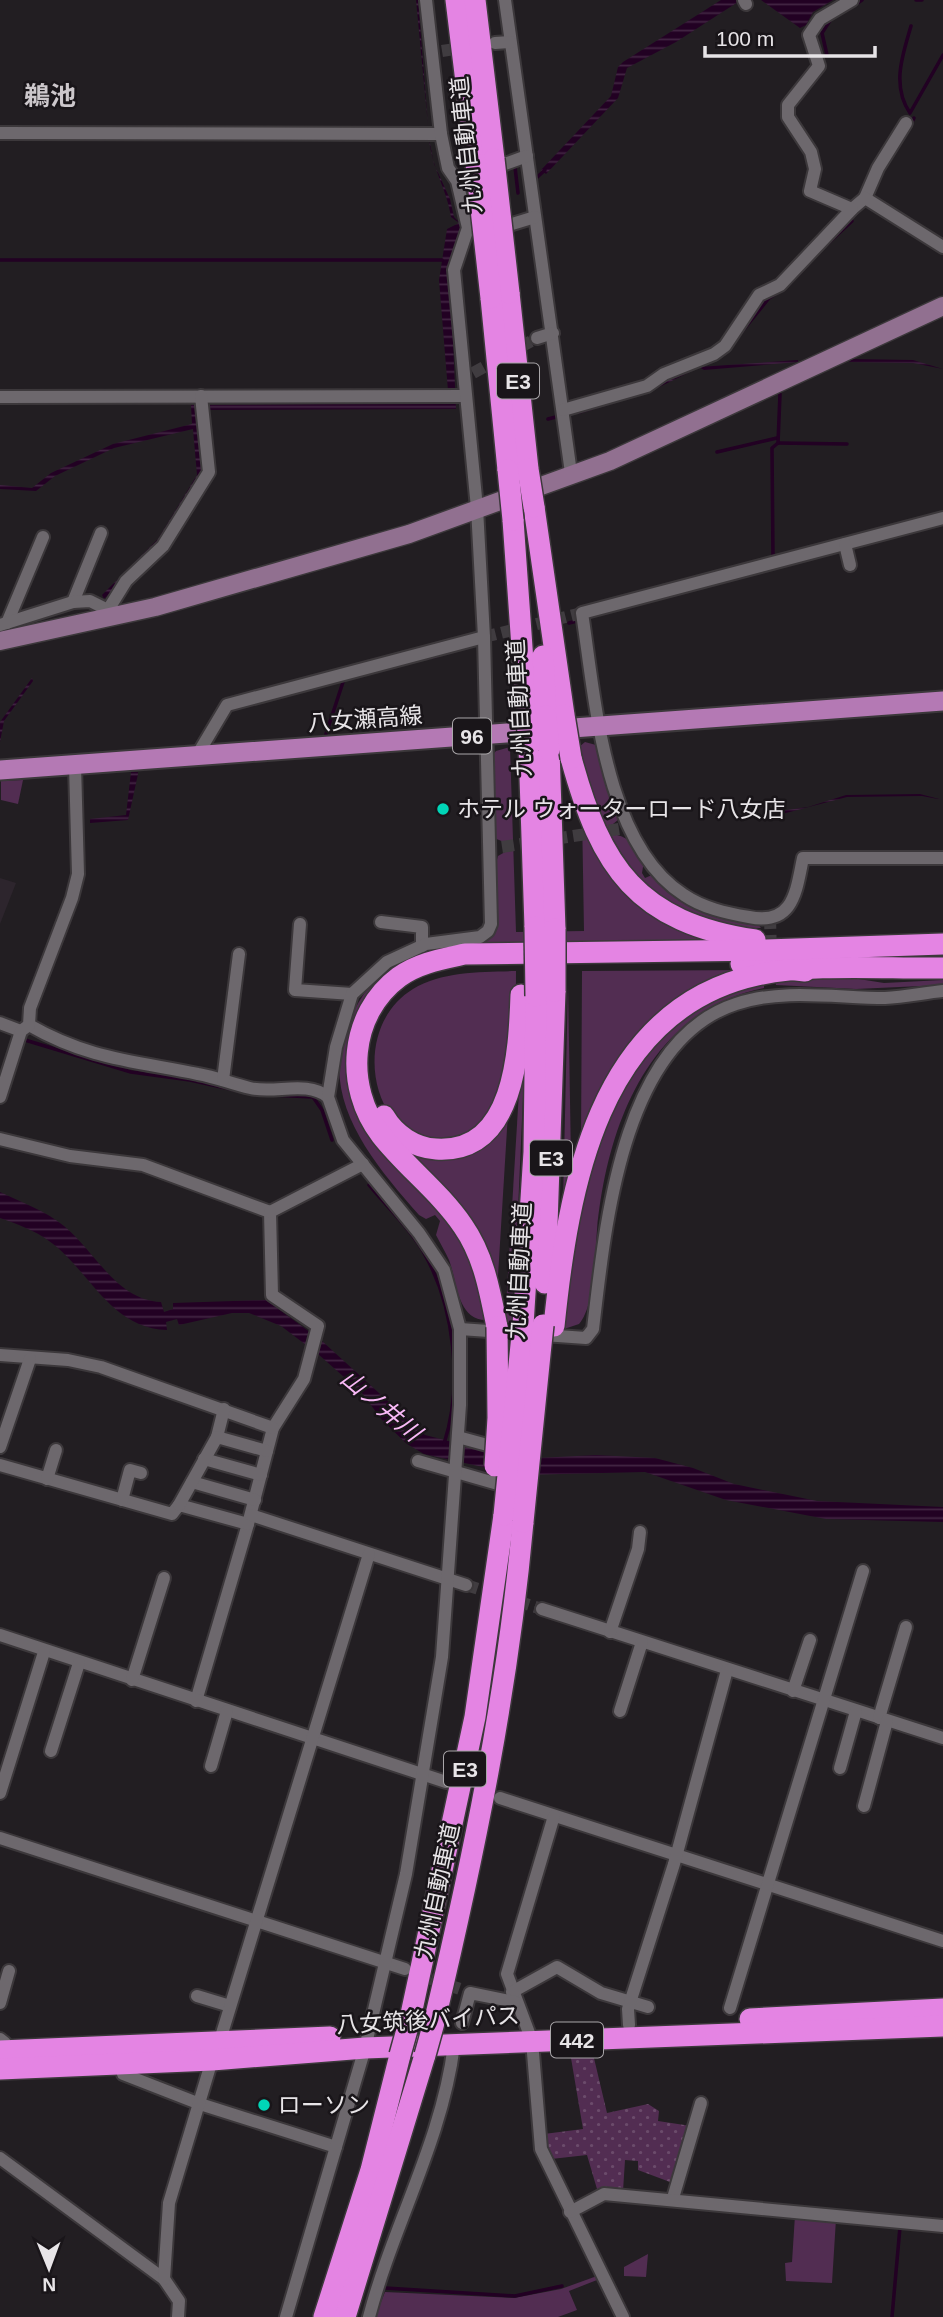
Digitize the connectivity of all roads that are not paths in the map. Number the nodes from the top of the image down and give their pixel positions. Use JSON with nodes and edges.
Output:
{"nodes":[{"id":1,"x":426,"y":0,"type":"edge"},
{"id":2,"x":456,"y":0,"type":"edge"},
{"id":3,"x":475,"y":0,"type":"edge"},
{"id":4,"x":505,"y":0,"type":"edge"},
{"id":5,"x":852,"y":0,"type":"edge"},
{"id":6,"x":510,"y":41,"type":"junction"},
{"id":7,"x":495,"y":43,"type":"dead end"},
{"id":8,"x":906,"y":122,"type":"dead end"},
{"id":9,"x":0,"y":133,"type":"edge"},
{"id":10,"x":441,"y":134,"type":"junction"},
{"id":11,"x":527,"y":156,"type":"junction"},
{"id":12,"x":485,"y":162,"type":"junction"},
{"id":13,"x":457,"y":181,"type":"junction"},
{"id":14,"x":865,"y":198,"type":"junction"},
{"id":15,"x":853,"y":208,"type":"junction"},
{"id":16,"x":535,"y":216,"type":"junction"},
{"id":17,"x":896,"y":222,"type":"dead end"},
{"id":18,"x":467,"y":234,"type":"junction"},
{"id":19,"x":943,"y":247,"type":"edge"},
{"id":20,"x":943,"y":306,"type":"edge"},
{"id":21,"x":553,"y":333,"type":"junction"},
{"id":22,"x":537,"y":338,"type":"tunnel mouth"},
{"id":23,"x":466,"y":396,"type":"junction"},
{"id":24,"x":0,"y":397,"type":"edge"},
{"id":25,"x":201,"y":403,"type":"junction"},
{"id":26,"x":563,"y":410,"type":"junction"},
{"id":27,"x":518,"y":470,"type":"junction"},
{"id":28,"x":571,"y":473,"type":"junction"},
{"id":29,"x":477,"y":508,"type":"junction"},
{"id":30,"x":943,"y":518,"type":"edge"},
{"id":31,"x":101,"y":533,"type":"dead end"},
{"id":32,"x":43,"y":537,"type":"dead end"},
{"id":33,"x":845,"y":544,"type":"junction"},
{"id":34,"x":850,"y":565,"type":"dead end"},
{"id":35,"x":73,"y":602,"type":"junction"},
{"id":36,"x":110,"y":613,"type":"junction"},
{"id":37,"x":4,"y":624,"type":"edge"},
{"id":38,"x":484,"y":636,"type":"junction"},
{"id":39,"x":0,"y":640,"type":"edge"},
{"id":40,"x":943,"y":701,"type":"edge"},
{"id":41,"x":539,"y":717,"type":"junction"},
{"id":42,"x":599,"y":727,"type":"junction"},
{"id":43,"x":486,"y":735,"type":"junction"},
{"id":44,"x":532,"y":748,"type":"junction"},
{"id":45,"x":196,"y":757,"type":"junction"},
{"id":46,"x":75,"y":765,"type":"junction"},
{"id":47,"x":0,"y":770,"type":"edge"},
{"id":48,"x":943,"y":858,"type":"edge"},
{"id":49,"x":381,"y":922,"type":"dead end"},
{"id":50,"x":300,"y":924,"type":"dead end"},
{"id":51,"x":538,"y":928,"type":"junction"},
{"id":52,"x":943,"y":944,"type":"edge"},
{"id":53,"x":422,"y":946,"type":"junction"},
{"id":54,"x":805,"y":948,"type":"junction"},
{"id":55,"x":239,"y":954,"type":"dead end"},
{"id":56,"x":943,"y":968,"type":"edge"},
{"id":57,"x":804,"y":971,"type":"junction"},
{"id":58,"x":943,"y":991,"type":"edge"},
{"id":59,"x":352,"y":994,"type":"junction"},
{"id":60,"x":538,"y":994,"type":"junction"},
{"id":61,"x":0,"y":1023,"type":"edge"},
{"id":62,"x":25,"y":1028,"type":"junction"},
{"id":63,"x":223,"y":1080,"type":"junction"},
{"id":64,"x":0,"y":1097,"type":"edge"},
{"id":65,"x":328,"y":1097,"type":"junction"},
{"id":66,"x":0,"y":1139,"type":"edge"},
{"id":67,"x":363,"y":1164,"type":"junction"},
{"id":68,"x":270,"y":1212,"type":"junction"},
{"id":69,"x":540,"y":1326,"type":"junction"},
{"id":70,"x":460,"y":1329,"type":"junction"},
{"id":71,"x":0,"y":1355,"type":"edge"},
{"id":72,"x":30,"y":1359,"type":"junction"},
{"id":73,"x":6,"y":1409,"type":"edge"},
{"id":74,"x":224,"y":1409,"type":"junction"},
{"id":75,"x":273,"y":1428,"type":"junction"},
{"id":76,"x":217,"y":1437,"type":"junction"},
{"id":77,"x":458,"y":1439,"type":"junction"},
{"id":78,"x":0,"y":1447,"type":"edge"},
{"id":79,"x":56,"y":1450,"type":"dead end"},
{"id":80,"x":267,"y":1451,"type":"junction"},
{"id":81,"x":516,"y":1453,"type":"dead end"},
{"id":82,"x":204,"y":1459,"type":"junction"},
{"id":83,"x":418,"y":1461,"type":"dead end"},
{"id":84,"x":0,"y":1465,"type":"edge"},
{"id":85,"x":456,"y":1469,"type":"junction"},
{"id":86,"x":141,"y":1472,"type":"dead end"},
{"id":87,"x":261,"y":1475,"type":"junction"},
{"id":88,"x":47,"y":1479,"type":"junction"},
{"id":89,"x":192,"y":1482,"type":"junction"},
{"id":90,"x":518,"y":1490,"type":"dead end"},
{"id":91,"x":122,"y":1500,"type":"junction"},
{"id":92,"x":255,"y":1500,"type":"junction"},
{"id":93,"x":179,"y":1505,"type":"junction"},
{"id":94,"x":513,"y":1518,"type":"junction"},
{"id":95,"x":250,"y":1519,"type":"junction"},
{"id":96,"x":640,"y":1532,"type":"dead end"},
{"id":97,"x":369,"y":1554,"type":"junction"},
{"id":98,"x":863,"y":1571,"type":"dead end"},
{"id":99,"x":164,"y":1578,"type":"dead end"},
{"id":100,"x":449,"y":1579,"type":"junction"},
{"id":101,"x":466,"y":1585,"type":"tunnel mouth"},
{"id":102,"x":542,"y":1609,"type":"tunnel mouth"},
{"id":103,"x":906,"y":1627,"type":"dead end"},
{"id":104,"x":610,"y":1632,"type":"junction"},
{"id":105,"x":0,"y":1635,"type":"edge"},
{"id":106,"x":810,"y":1640,"type":"dead end"},
{"id":107,"x":642,"y":1642,"type":"junction"},
{"id":108,"x":44,"y":1652,"type":"junction"},
{"id":109,"x":79,"y":1663,"type":"junction"},
{"id":110,"x":727,"y":1670,"type":"junction"},
{"id":111,"x":132,"y":1680,"type":"junction"},
{"id":112,"x":793,"y":1691,"type":"junction"},
{"id":113,"x":823,"y":1700,"type":"junction"},
{"id":114,"x":196,"y":1701,"type":"junction"},
{"id":115,"x":227,"y":1711,"type":"junction"},
{"id":116,"x":620,"y":1711,"type":"dead end"},
{"id":117,"x":856,"y":1711,"type":"junction"},
{"id":118,"x":883,"y":1719,"type":"junction"},
{"id":119,"x":312,"y":1738,"type":"junction"},
{"id":120,"x":943,"y":1738,"type":"edge"},
{"id":121,"x":51,"y":1751,"type":"dead end"},
{"id":122,"x":211,"y":1766,"type":"dead end"},
{"id":123,"x":840,"y":1768,"type":"dead end"},
{"id":124,"x":425,"y":1773,"type":"junction"},
{"id":125,"x":446,"y":1782,"type":"dead end"},
{"id":126,"x":0,"y":1793,"type":"edge"},
{"id":127,"x":500,"y":1798,"type":"dead end"},
{"id":128,"x":864,"y":1806,"type":"dead end"},
{"id":129,"x":554,"y":1816,"type":"junction"},
{"id":130,"x":0,"y":1838,"type":"edge"},
{"id":131,"x":675,"y":1854,"type":"junction"},
{"id":132,"x":767,"y":1884,"type":"junction"},
{"id":133,"x":256,"y":1919,"type":"junction"},
{"id":134,"x":943,"y":1941,"type":"edge"},
{"id":135,"x":386,"y":1962,"type":"junction"},
{"id":136,"x":405,"y":1969,"type":"tunnel mouth"},
{"id":137,"x":9,"y":1971,"type":"dead end"},
{"id":138,"x":197,"y":1996,"type":"dead end"},
{"id":139,"x":514,"y":1997,"type":"junction"},
{"id":140,"x":631,"y":2001,"type":"junction"},
{"id":141,"x":0,"y":2003,"type":"edge"},
{"id":142,"x":230,"y":2006,"type":"junction"},
{"id":143,"x":648,"y":2007,"type":"dead end"},
{"id":144,"x":730,"y":2008,"type":"dead end"},
{"id":145,"x":943,"y":2010,"type":"edge"},
{"id":146,"x":462,"y":2023,"type":"dead end"},
{"id":147,"x":629,"y":2025,"type":"junction"},
{"id":148,"x":943,"y":2026,"type":"edge"},
{"id":149,"x":529,"y":2035,"type":"junction"},
{"id":150,"x":366,"y":2042,"type":"junction"},
{"id":151,"x":2,"y":2044,"type":"edge"},
{"id":152,"x":454,"y":2045,"type":"junction"},
{"id":153,"x":216,"y":2050,"type":"junction"},
{"id":154,"x":121,"y":2064,"type":"junction"},
{"id":155,"x":0,"y":2069,"type":"edge"},
{"id":156,"x":701,"y":2103,"type":"dead end"},
{"id":157,"x":200,"y":2104,"type":"junction"},
{"id":158,"x":336,"y":2147,"type":"junction"},
{"id":159,"x":0,"y":2158,"type":"edge"},
{"id":160,"x":673,"y":2198,"type":"junction"},
{"id":161,"x":570,"y":2212,"type":"junction"},
{"id":162,"x":943,"y":2226,"type":"edge"},
{"id":163,"x":164,"y":2279,"type":"junction"},
{"id":164,"x":178,"y":2317,"type":"edge"},
{"id":165,"x":286,"y":2317,"type":"edge"},
{"id":166,"x":324,"y":2317,"type":"edge"},
{"id":167,"x":345,"y":2317,"type":"edge"},
{"id":168,"x":369,"y":2317,"type":"edge"},
{"id":169,"x":623,"y":2317,"type":"edge"}],
"edges":[{"from":1,"to":10,"type":"street"},
{"from":2,"to":12,"type":"highway","name":"九州自動車道","number":"E3"},
{"from":3,"to":12,"type":"highway","name":"九州自動車道","number":"E3"},
{"from":4,"to":6,"type":"street"},
{"from":5,"to":15,"type":"street"},
{"from":6,"to":7,"type":"street"},
{"from":6,"to":11,"type":"street"},
{"from":8,"to":14,"type":"street"},
{"from":9,"to":10,"type":"street"},
{"from":10,"to":13,"type":"street"},
{"from":11,"to":13,"type":"street"},
{"from":11,"to":16,"type":"street"},
{"from":12,"to":27,"type":"highway","name":"九州自動車道","number":"E3","bridge":true},
{"from":13,"to":18,"type":"street"},
{"from":14,"to":15,"type":"street"},
{"from":14,"to":19,"type":"street"},
{"from":15,"to":17,"type":"street"},
{"from":15,"to":26,"type":"street"},
{"from":16,"to":18,"type":"street"},
{"from":16,"to":21,"type":"street"},
{"from":18,"to":23,"type":"street"},
{"from":20,"to":28,"type":"street"},
{"from":21,"to":22,"type":"street"},
{"from":21,"to":26,"type":"street"},
{"from":23,"to":25,"type":"street"},
{"from":23,"to":29,"type":"street"},
{"from":24,"to":25,"type":"street"},
{"from":25,"to":36,"type":"street"},
{"from":26,"to":28,"type":"street"},
{"from":27,"to":41,"type":"highway","name":"九州自動車道","number":"E3","bridge":true},
{"from":27,"to":41,"type":"highway","name":"九州自動車道","number":"E3","bridge":true},
{"from":28,"to":29,"type":"street"},
{"from":29,"to":36,"type":"street"},
{"from":29,"to":38,"type":"street"},
{"from":30,"to":33,"type":"street"},
{"from":31,"to":35,"type":"street"},
{"from":32,"to":37,"type":"street"},
{"from":33,"to":34,"type":"street"},
{"from":33,"to":42,"type":"street"},
{"from":35,"to":36,"type":"street"},
{"from":35,"to":37,"type":"street"},
{"from":36,"to":39,"type":"street"},
{"from":38,"to":43,"type":"street"},
{"from":38,"to":45,"type":"street"},
{"from":40,"to":42,"type":"main road","name":"八女瀬高線","number":"96"},
{"from":41,"to":44,"type":"highway","name":"九州自動車道","number":"E3","bridge":true},
{"from":41,"to":54,"type":"highway","bridge":true},
{"from":42,"to":43,"type":"main road","name":"八女瀬高線","number":"96"},
{"from":42,"to":48,"type":"street"},
{"from":43,"to":45,"type":"main road","name":"八女瀬高線","number":"96"},
{"from":43,"to":53,"type":"street"},
{"from":44,"to":51,"type":"highway","name":"九州自動車道","number":"E3"},
{"from":44,"to":51,"type":"highway"},
{"from":45,"to":46,"type":"main road","name":"八女瀬高線","number":"96"},
{"from":46,"to":47,"type":"main road","name":"八女瀬高線","number":"96"},
{"from":46,"to":62,"type":"street"},
{"from":49,"to":53,"type":"street"},
{"from":50,"to":59,"type":"street"},
{"from":51,"to":60,"type":"highway","name":"九州自動車道","number":"E3","bridge":true},
{"from":51,"to":60,"type":"highway"},
{"from":52,"to":54,"type":"highway"},
{"from":53,"to":59,"type":"street"},
{"from":54,"to":94,"type":"highway","bridge":true},
{"from":55,"to":63,"type":"street"},
{"from":56,"to":57,"type":"highway"},
{"from":57,"to":60,"type":"highway"},
{"from":57,"to":69,"type":"highway"},
{"from":58,"to":70,"type":"street"},
{"from":59,"to":65,"type":"street"},
{"from":60,"to":69,"type":"highway","name":"九州自動車道","number":"E3"},
{"from":61,"to":62,"type":"street"},
{"from":62,"to":63,"type":"street"},
{"from":62,"to":64,"type":"street"},
{"from":63,"to":65,"type":"street"},
{"from":65,"to":67,"type":"street"},
{"from":66,"to":68,"type":"street"},
{"from":67,"to":68,"type":"street"},
{"from":67,"to":70,"type":"street"},
{"from":68,"to":75,"type":"street"},
{"from":69,"to":94,"type":"highway","name":"九州自動車道","number":"E3","bridge":true},
{"from":70,"to":77,"type":"street"},
{"from":71,"to":72,"type":"street"},
{"from":72,"to":73,"type":"street"},
{"from":72,"to":74,"type":"street"},
{"from":73,"to":78,"type":"street"},
{"from":74,"to":75,"type":"street"},
{"from":74,"to":76,"type":"street"},
{"from":75,"to":80,"type":"street"},
{"from":76,"to":80,"type":"street"},
{"from":76,"to":82,"type":"street"},
{"from":77,"to":81,"type":"street"},
{"from":77,"to":85,"type":"street"},
{"from":79,"to":88,"type":"street"},
{"from":80,"to":87,"type":"street"},
{"from":82,"to":87,"type":"street"},
{"from":82,"to":89,"type":"street"},
{"from":83,"to":85,"type":"street"},
{"from":84,"to":88,"type":"street"},
{"from":85,"to":90,"type":"street"},
{"from":85,"to":100,"type":"street"},
{"from":86,"to":91,"type":"street"},
{"from":87,"to":92,"type":"street"},
{"from":88,"to":91,"type":"street"},
{"from":89,"to":92,"type":"street"},
{"from":89,"to":93,"type":"street"},
{"from":91,"to":93,"type":"street"},
{"from":92,"to":95,"type":"street"},
{"from":93,"to":95,"type":"street"},
{"from":94,"to":166,"type":"highway","name":"九州自動車道","number":"E3","bridge":true},
{"from":94,"to":167,"type":"highway","name":"九州自動車道","number":"E3","bridge":true},
{"from":95,"to":97,"type":"street"},
{"from":95,"to":114,"type":"street"},
{"from":96,"to":104,"type":"street"},
{"from":97,"to":100,"type":"street"},
{"from":97,"to":119,"type":"street"},
{"from":98,"to":113,"type":"street"},
{"from":99,"to":111,"type":"street"},
{"from":100,"to":101,"type":"street"},
{"from":100,"to":124,"type":"street"},
{"from":102,"to":104,"type":"street"},
{"from":103,"to":118,"type":"street"},
{"from":104,"to":107,"type":"street"},
{"from":105,"to":108,"type":"street"},
{"from":106,"to":112,"type":"street"},
{"from":107,"to":110,"type":"street"},
{"from":107,"to":116,"type":"street"},
{"from":108,"to":109,"type":"street"},
{"from":108,"to":126,"type":"street"},
{"from":109,"to":111,"type":"street"},
{"from":109,"to":121,"type":"street"},
{"from":110,"to":112,"type":"street"},
{"from":110,"to":131,"type":"street"},
{"from":111,"to":114,"type":"street"},
{"from":112,"to":113,"type":"street"},
{"from":113,"to":117,"type":"street"},
{"from":113,"to":132,"type":"street"},
{"from":114,"to":115,"type":"street"},
{"from":115,"to":119,"type":"street"},
{"from":115,"to":122,"type":"street"},
{"from":117,"to":118,"type":"street"},
{"from":117,"to":123,"type":"street"},
{"from":118,"to":120,"type":"street"},
{"from":118,"to":128,"type":"street"},
{"from":119,"to":124,"type":"street"},
{"from":119,"to":133,"type":"street"},
{"from":124,"to":125,"type":"street"},
{"from":124,"to":135,"type":"street"},
{"from":127,"to":129,"type":"street"},
{"from":129,"to":131,"type":"street"},
{"from":129,"to":139,"type":"street"},
{"from":130,"to":133,"type":"street"},
{"from":131,"to":132,"type":"street"},
{"from":131,"to":140,"type":"street"},
{"from":132,"to":134,"type":"street"},
{"from":132,"to":144,"type":"street"},
{"from":133,"to":135,"type":"street"},
{"from":133,"to":142,"type":"street"},
{"from":135,"to":136,"type":"street"},
{"from":135,"to":150,"type":"street"},
{"from":137,"to":141,"type":"street"},
{"from":138,"to":142,"type":"street"},
{"from":139,"to":140,"type":"street"},
{"from":139,"to":146,"type":"street"},
{"from":139,"to":149,"type":"street"},
{"from":140,"to":143,"type":"street"},
{"from":140,"to":147,"type":"street"},
{"from":142,"to":153,"type":"street"},
{"from":145,"to":147,"type":"highway","name":"八女筑後バイパス","number":"442"},
{"from":147,"to":149,"type":"highway","name":"八女筑後バイパス","number":"442"},
{"from":148,"to":149,"type":"highway","name":"八女筑後バイパス","number":"442"},
{"from":149,"to":150,"type":"highway","name":"八女筑後バイパス","number":"442"},
{"from":149,"to":152,"type":"highway","name":"八女筑後バイパス","number":"442"},
{"from":149,"to":161,"type":"street"},
{"from":150,"to":152,"type":"highway","name":"八女筑後バイパス","number":"442"},
{"from":150,"to":153,"type":"highway","name":"八女筑後バイパス","number":"442"},
{"from":150,"to":158,"type":"street"},
{"from":151,"to":153,"type":"highway","name":"八女筑後バイパス","number":"442"},
{"from":152,"to":168,"type":"street"},
{"from":153,"to":154,"type":"highway","name":"八女筑後バイパス","number":"442"},
{"from":153,"to":157,"type":"street"},
{"from":154,"to":155,"type":"highway","name":"八女筑後バイパス","number":"442"},
{"from":154,"to":157,"type":"street"},
{"from":156,"to":160,"type":"street"},
{"from":157,"to":158,"type":"street"},
{"from":157,"to":163,"type":"street"},
{"from":158,"to":165,"type":"street"},
{"from":159,"to":163,"type":"street"},
{"from":160,"to":161,"type":"street"},
{"from":160,"to":162,"type":"street"},
{"from":161,"to":169,"type":"street"},
{"from":163,"to":164,"type":"street"}]}
